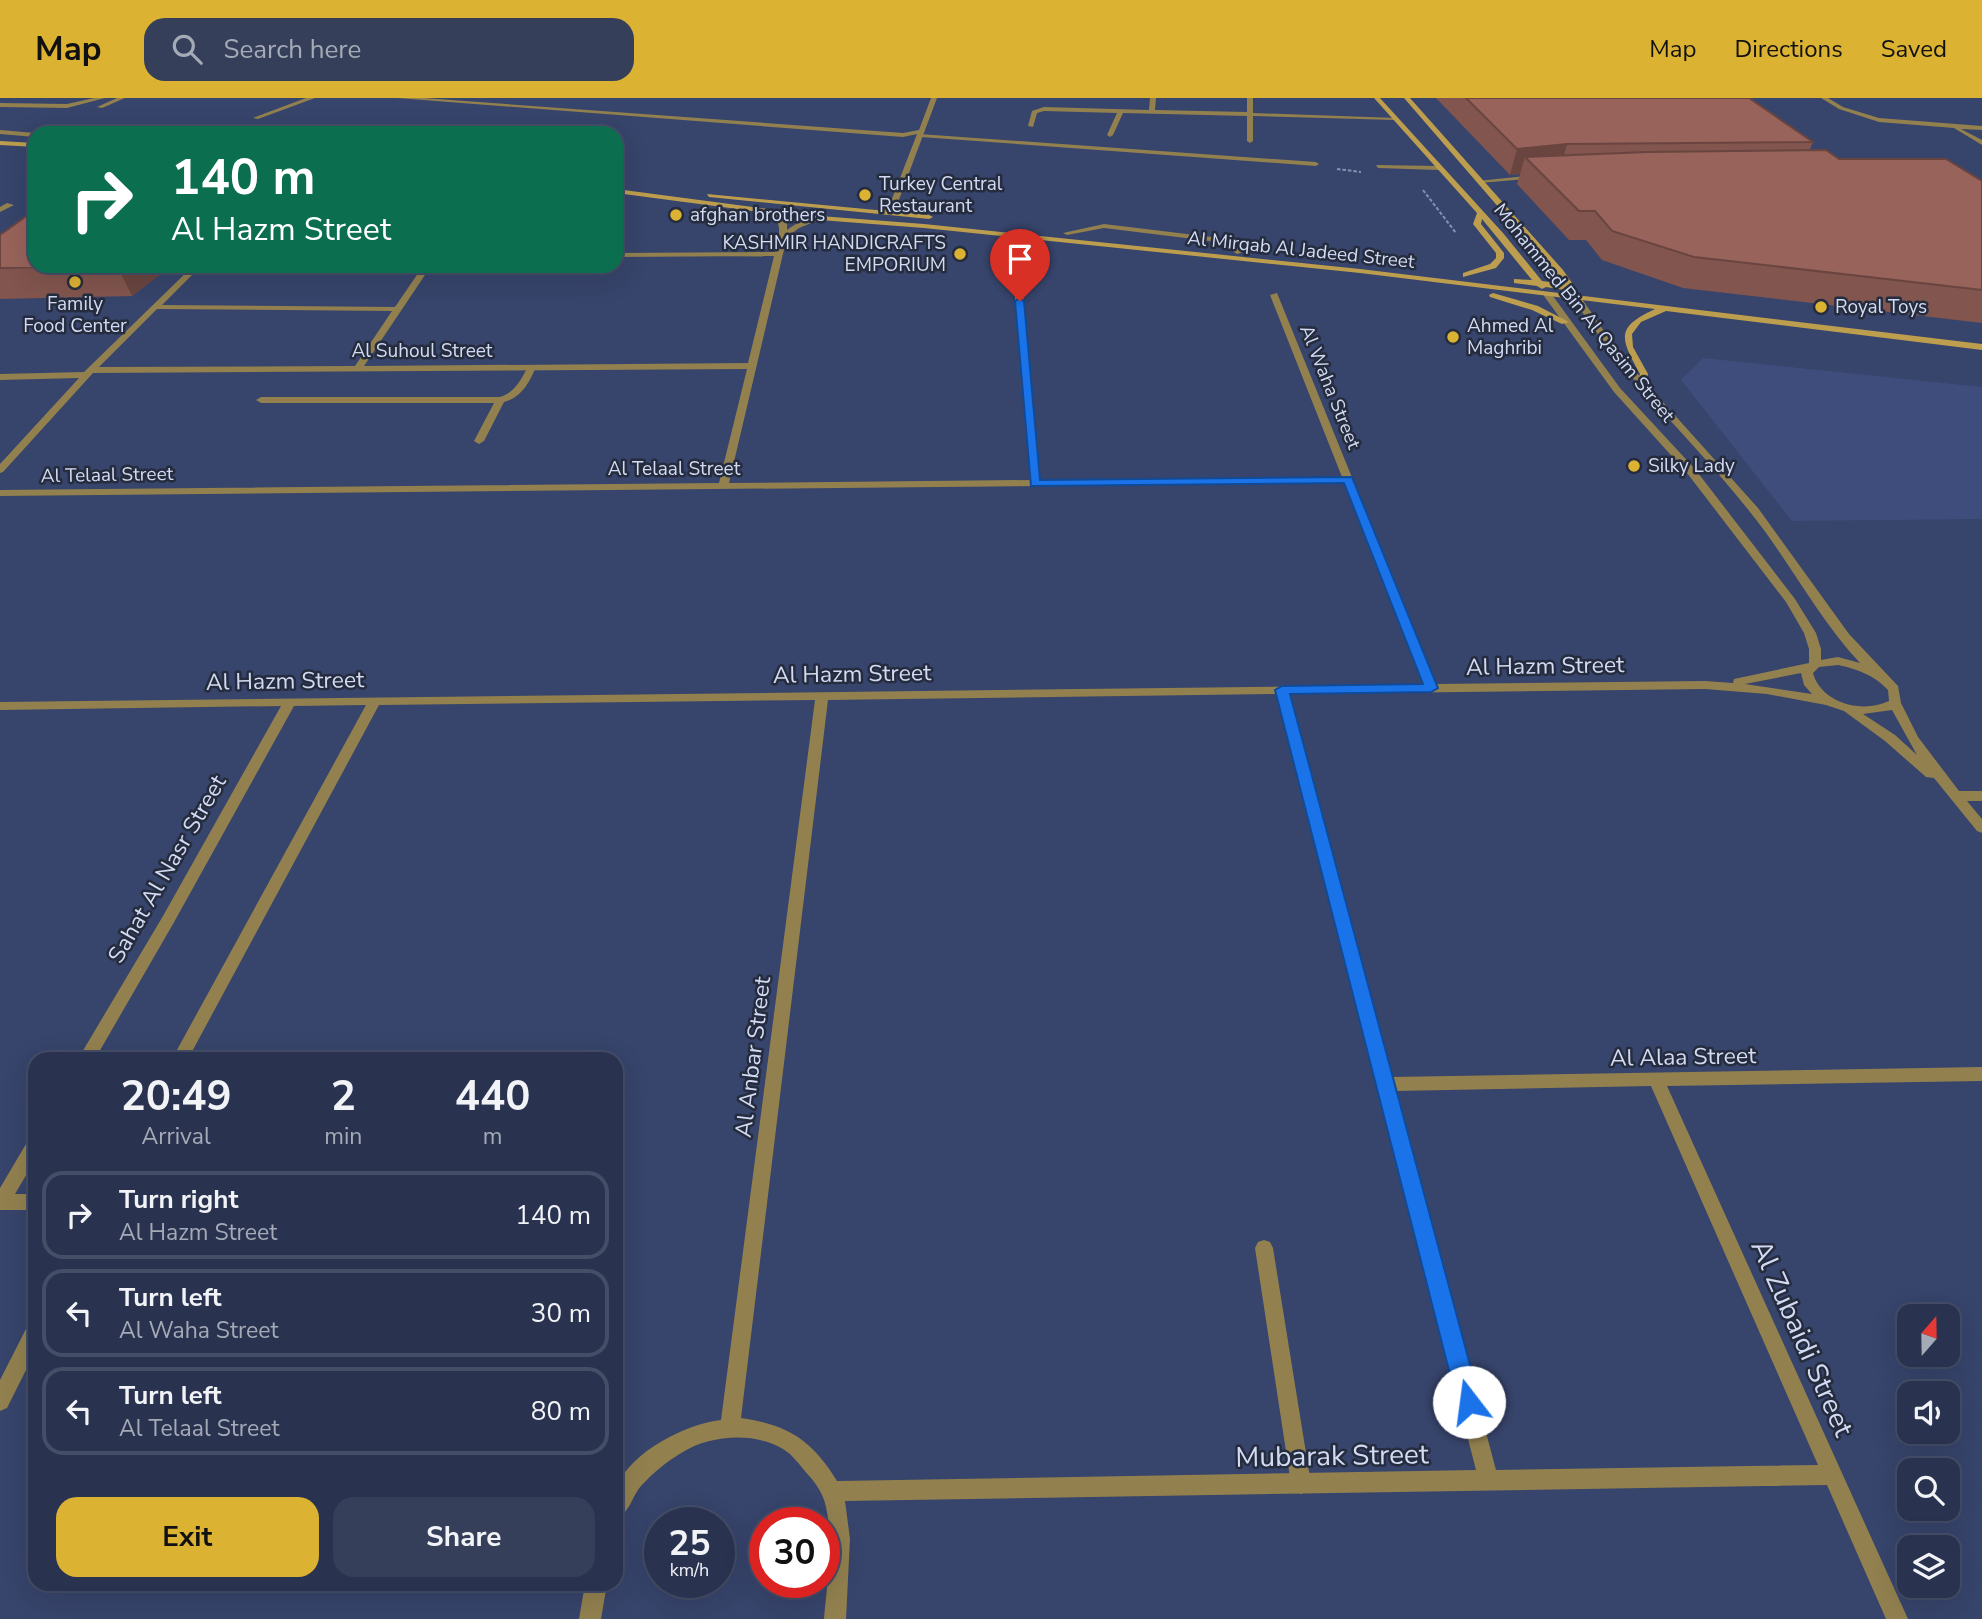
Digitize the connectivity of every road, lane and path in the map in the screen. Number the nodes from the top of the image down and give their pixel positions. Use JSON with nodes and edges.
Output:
{"nodes":[{"id":1,"x":102,"y":98,"type":"edge"},
{"id":2,"x":122,"y":98,"type":"edge"},
{"id":3,"x":313,"y":98,"type":"edge"},
{"id":4,"x":400,"y":98,"type":"edge"},
{"id":5,"x":934,"y":98,"type":"edge"},
{"id":6,"x":1059,"y":98,"type":"edge"},
{"id":7,"x":1153,"y":98,"type":"edge"},
{"id":8,"x":1250,"y":98,"type":"edge"},
{"id":9,"x":1377,"y":98,"type":"edge"},
{"id":10,"x":1407,"y":98,"type":"edge"},
{"id":11,"x":1824,"y":98,"type":"edge"},
{"id":12,"x":0,"y":105,"type":"edge"},
{"id":13,"x":100,"y":107,"type":"dead end"},
{"id":14,"x":1057,"y":110,"type":"junction"},
{"id":15,"x":1121,"y":111,"type":"junction"},
{"id":16,"x":1152,"y":112,"type":"junction"},
{"id":17,"x":1251,"y":115,"type":"junction"},
{"id":18,"x":257,"y":118,"type":"dead end"},
{"id":19,"x":1394,"y":118,"type":"junction"},
{"id":20,"x":1031,"y":126,"type":"dead end"},
{"id":21,"x":1953,"y":126,"type":"junction"},
{"id":22,"x":1982,"y":128,"type":"edge"},
{"id":23,"x":0,"y":132,"type":"edge"},
{"id":24,"x":920,"y":133,"type":"junction"},
{"id":25,"x":28,"y":134,"type":"edge"},
{"id":26,"x":1110,"y":135,"type":"dead end"},
{"id":27,"x":1250,"y":141,"type":"dead end"},
{"id":28,"x":0,"y":143,"type":"edge"},
{"id":29,"x":1982,"y":143,"type":"edge"},
{"id":30,"x":28,"y":145,"type":"edge"},
{"id":31,"x":1317,"y":164,"type":"dead end"},
{"id":32,"x":1377,"y":165,"type":"dead end"},
{"id":33,"x":1437,"y":167,"type":"junction"},
{"id":34,"x":1470,"y":171,"type":"junction"},
{"id":35,"x":1480,"y":181,"type":"junction"},
{"id":36,"x":1420,"y":186,"type":"dead end"},
{"id":37,"x":623,"y":191,"type":"edge"},
{"id":38,"x":623,"y":191,"type":"edge"},
{"id":39,"x":10,"y":205,"type":"dead end"},
{"id":40,"x":727,"y":206,"type":"junction"},
{"id":41,"x":0,"y":210,"type":"edge"},
{"id":42,"x":882,"y":212,"type":"junction"},
{"id":43,"x":776,"y":213,"type":"junction"},
{"id":44,"x":1480,"y":214,"type":"junction"},
{"id":45,"x":820,"y":218,"type":"junction"},
{"id":46,"x":783,"y":236,"type":"junction"},
{"id":47,"x":1461,"y":239,"type":"dead end"},
{"id":48,"x":1015,"y":249,"type":"dead end"},
{"id":49,"x":779,"y":254,"type":"junction"},
{"id":50,"x":623,"y":255,"type":"edge"},
{"id":51,"x":190,"y":273,"type":"edge"},
{"id":52,"x":422,"y":273,"type":"edge"},
{"id":53,"x":1466,"y":275,"type":"junction"},
{"id":54,"x":1431,"y":280,"type":"junction"},
{"id":55,"x":1538,"y":283,"type":"junction"},
{"id":56,"x":1571,"y":287,"type":"junction"},
{"id":57,"x":1547,"y":294,"type":"junction"},
{"id":58,"x":1274,"y":295,"type":"dead end"},
{"id":59,"x":1577,"y":298,"type":"junction"},
{"id":60,"x":156,"y":307,"type":"junction"},
{"id":61,"x":398,"y":309,"type":"junction"},
{"id":62,"x":1663,"y":309,"type":"junction"},
{"id":63,"x":1565,"y":322,"type":"junction"},
{"id":64,"x":1982,"y":347,"type":"edge"},
{"id":65,"x":752,"y":366,"type":"junction"},
{"id":66,"x":533,"y":367,"type":"junction"},
{"id":67,"x":357,"y":369,"type":"junction"},
{"id":68,"x":89,"y":373,"type":"junction"},
{"id":69,"x":0,"y":377,"type":"edge"},
{"id":70,"x":1641,"y":385,"type":"junction"},
{"id":71,"x":261,"y":400,"type":"dead end"},
{"id":72,"x":500,"y":400,"type":"junction"},
{"id":73,"x":479,"y":441,"type":"dead end"},
{"id":74,"x":0,"y":470,"type":"edge"},
{"id":75,"x":1348,"y":480,"type":"junction"},
{"id":76,"x":1035,"y":483,"type":"junction"},
{"id":77,"x":723,"y":486,"type":"junction"},
{"id":78,"x":0,"y":493,"type":"edge"},
{"id":79,"x":1813,"y":666,"type":"junction"},
{"id":80,"x":1880,"y":675,"type":"junction"},
{"id":81,"x":1705,"y":685,"type":"junction"},
{"id":82,"x":1431,"y":688,"type":"junction"},
{"id":83,"x":1282,"y":690,"type":"junction"},
{"id":84,"x":822,"y":695,"type":"junction"},
{"id":85,"x":375,"y":701,"type":"junction"},
{"id":86,"x":290,"y":702,"type":"junction"},
{"id":87,"x":1831,"y":702,"type":"junction"},
{"id":88,"x":1895,"y":703,"type":"junction"},
{"id":89,"x":0,"y":706,"type":"edge"},
{"id":90,"x":1846,"y":708,"type":"junction"},
{"id":91,"x":1954,"y":795,"type":"junction"},
{"id":92,"x":1982,"y":796,"type":"edge"},
{"id":93,"x":1976,"y":812,"type":"edge"},
{"id":94,"x":1982,"y":828,"type":"edge"},
{"id":95,"x":90,"y":1052,"type":"edge"},
{"id":96,"x":184,"y":1052,"type":"edge"},
{"id":97,"x":1982,"y":1074,"type":"edge"},
{"id":98,"x":1656,"y":1080,"type":"junction"},
{"id":99,"x":1385,"y":1084,"type":"junction"},
{"id":100,"x":28,"y":1156,"type":"edge"},
{"id":101,"x":0,"y":1202,"type":"edge"},
{"id":102,"x":28,"y":1202,"type":"edge"},
{"id":103,"x":1264,"y":1248,"type":"dead end"},
{"id":104,"x":28,"y":1346,"type":"edge"},
{"id":105,"x":0,"y":1401,"type":"edge"},
{"id":106,"x":730,"y":1426,"type":"junction"},
{"id":107,"x":1833,"y":1475,"type":"junction"},
{"id":108,"x":1489,"y":1481,"type":"junction"},
{"id":109,"x":1301,"y":1484,"type":"junction"},
{"id":110,"x":832,"y":1491,"type":"junction"},
{"id":111,"x":623,"y":1494,"type":"edge"},
{"id":112,"x":595,"y":1591,"type":"edge"},
{"id":113,"x":590,"y":1619,"type":"edge"},
{"id":114,"x":835,"y":1619,"type":"edge"},
{"id":115,"x":1897,"y":1619,"type":"edge"}],
"edges":[{"from":1,"to":12,"type":"street"},
{"from":2,"to":13,"type":"street"},
{"from":3,"to":18,"type":"street"},
{"from":4,"to":24,"type":"street"},
{"from":5,"to":24,"type":"street"},
{"from":6,"to":14,"type":"street"},
{"from":7,"to":16,"type":"street"},
{"from":8,"to":17,"type":"street"},
{"from":9,"to":19,"type":"street","name":"Mohammed Bin Al Qasim Street"},
{"from":10,"to":34,"type":"street","name":"Mohammed Bin Al Qasim Street"},
{"from":11,"to":21,"type":"street"},
{"from":14,"to":15,"type":"street"},
{"from":14,"to":20,"type":"street"},
{"from":15,"to":16,"type":"street"},
{"from":15,"to":26,"type":"street"},
{"from":16,"to":17,"type":"street"},
{"from":17,"to":19,"type":"street"},
{"from":17,"to":27,"type":"street"},
{"from":19,"to":33,"type":"street","name":"Mohammed Bin Al Qasim Street"},
{"from":21,"to":22,"type":"street"},
{"from":21,"to":29,"type":"street"},
{"from":23,"to":25,"type":"street"},
{"from":24,"to":31,"type":"street"},
{"from":24,"to":42,"type":"street"},
{"from":28,"to":30,"type":"street"},
{"from":32,"to":33,"type":"street"},
{"from":33,"to":44,"type":"street","name":"Mohammed Bin Al Qasim Street"},
{"from":34,"to":35,"type":"street","name":"Mohammed Bin Al Qasim Street"},
{"from":34,"to":35,"type":"street"},
{"from":35,"to":56,"type":"street","name":"Mohammed Bin Al Qasim Street"},
{"from":36,"to":47,"type":"path"},
{"from":37,"to":42,"type":"street","name":"Al Mirqab Al Jadeed Street"},
{"from":38,"to":40,"type":"street","name":"Al Mirqab Al Jadeed Street"},
{"from":39,"to":41,"type":"street"},
{"from":40,"to":42,"type":"street"},
{"from":40,"to":43,"type":"street","name":"Al Mirqab Al Jadeed Street"},
{"from":42,"to":53,"type":"street","name":"Al Mirqab Al Jadeed Street"},
{"from":43,"to":45,"type":"street","name":"Al Mirqab Al Jadeed Street"},
{"from":43,"to":46,"type":"street"},
{"from":44,"to":53,"type":"street"},
{"from":44,"to":55,"type":"street","name":"Mohammed Bin Al Qasim Street"},
{"from":45,"to":46,"type":"street"},
{"from":45,"to":54,"type":"street","name":"Al Mirqab Al Jadeed Street"},
{"from":46,"to":49,"type":"street"},
{"from":48,"to":76,"type":"street"},
{"from":49,"to":50,"type":"street"},
{"from":49,"to":65,"type":"street"},
{"from":51,"to":60,"type":"street"},
{"from":52,"to":61,"type":"street"},
{"from":53,"to":55,"type":"street","name":"Al Mirqab Al Jadeed Street"},
{"from":54,"to":57,"type":"street","name":"Al Mirqab Al Jadeed Street"},
{"from":54,"to":63,"type":"street"},
{"from":55,"to":56,"type":"street","name":"Al Mirqab Al Jadeed Street"},
{"from":55,"to":57,"type":"street","name":"Mohammed Bin Al Qasim Street"},
{"from":56,"to":59,"type":"street","name":"Mohammed Bin Al Qasim Street"},
{"from":57,"to":59,"type":"street","name":"Al Mirqab Al Jadeed Street"},
{"from":57,"to":63,"type":"street","name":"Mohammed Bin Al Qasim Street"},
{"from":58,"to":75,"type":"street","name":"Al Waha Street"},
{"from":59,"to":62,"type":"street","name":"Al Mirqab Al Jadeed Street"},
{"from":59,"to":70,"type":"street","name":"Mohammed Bin Al Qasim Street"},
{"from":60,"to":61,"type":"street"},
{"from":60,"to":68,"type":"street"},
{"from":61,"to":67,"type":"street"},
{"from":62,"to":64,"type":"street","name":"Al Mirqab Al Jadeed Street"},
{"from":62,"to":70,"type":"street"},
{"from":63,"to":79,"type":"street","name":"Mohammed Bin Al Qasim Street"},
{"from":65,"to":66,"type":"street","name":"Al Suhoul Street"},
{"from":65,"to":77,"type":"street"},
{"from":66,"to":67,"type":"street","name":"Al Suhoul Street"},
{"from":66,"to":72,"type":"street"},
{"from":67,"to":68,"type":"street","name":"Al Suhoul Street"},
{"from":68,"to":69,"type":"street","name":"Al Suhoul Street"},
{"from":68,"to":74,"type":"street"},
{"from":70,"to":80,"type":"street","name":"Mohammed Bin Al Qasim Street"},
{"from":71,"to":72,"type":"street"},
{"from":72,"to":73,"type":"street"},
{"from":75,"to":76,"type":"street","name":"Al Telaal Street"},
{"from":75,"to":82,"type":"street","name":"Al Waha Street"},
{"from":76,"to":77,"type":"street","name":"Al Telaal Street"},
{"from":77,"to":78,"type":"street","name":"Al Telaal Street"},
{"from":79,"to":80,"type":"street","name":"Al Hazm Street"},
{"from":79,"to":81,"type":"street","name":"Al Hazm Street"},
{"from":79,"to":87,"type":"street","name":"Mohammed Bin Al Qasim Street"},
{"from":80,"to":88,"type":"street","name":"Mohammed Bin Al Qasim Street"},
{"from":81,"to":82,"type":"street","name":"Al Hazm Street"},
{"from":81,"to":87,"type":"street","name":"Al Hazm Street"},
{"from":82,"to":83,"type":"street","name":"Al Hazm Street"},
{"from":83,"to":84,"type":"street","name":"Al Hazm Street"},
{"from":83,"to":99,"type":"street"},
{"from":84,"to":85,"type":"street","name":"Al Hazm Street"},
{"from":84,"to":106,"type":"street","name":"Al Anbar Street"},
{"from":85,"to":86,"type":"street","name":"Al Hazm Street"},
{"from":85,"to":96,"type":"street"},
{"from":86,"to":89,"type":"street","name":"Al Hazm Street"},
{"from":86,"to":95,"type":"street","name":"Sahat Al Nasr Street"},
{"from":87,"to":90,"type":"street"},
{"from":88,"to":90,"type":"street"},
{"from":88,"to":91,"type":"street"},
{"from":90,"to":91,"type":"street"},
{"from":91,"to":92,"type":"street"},
{"from":91,"to":93,"type":"street"},
{"from":93,"to":94,"type":"street"},
{"from":97,"to":98,"type":"street","name":"Al Alaa Street"},
{"from":98,"to":99,"type":"street","name":"Al Alaa Street"},
{"from":98,"to":107,"type":"street","name":"Al Zubaidi Street"},
{"from":99,"to":108,"type":"street"},
{"from":100,"to":101,"type":"street"},
{"from":101,"to":102,"type":"street"},
{"from":103,"to":109,"type":"street"},
{"from":104,"to":105,"type":"street"},
{"from":106,"to":110,"type":"street"},
{"from":106,"to":111,"type":"street"},
{"from":107,"to":108,"type":"street","name":"Mubarak Street"},
{"from":107,"to":115,"type":"street","name":"Al Zubaidi Street"},
{"from":108,"to":109,"type":"street","name":"Mubarak Street"},
{"from":109,"to":110,"type":"street","name":"Mubarak Street"},
{"from":110,"to":114,"type":"street"},
{"from":112,"to":113,"type":"street"}]}
